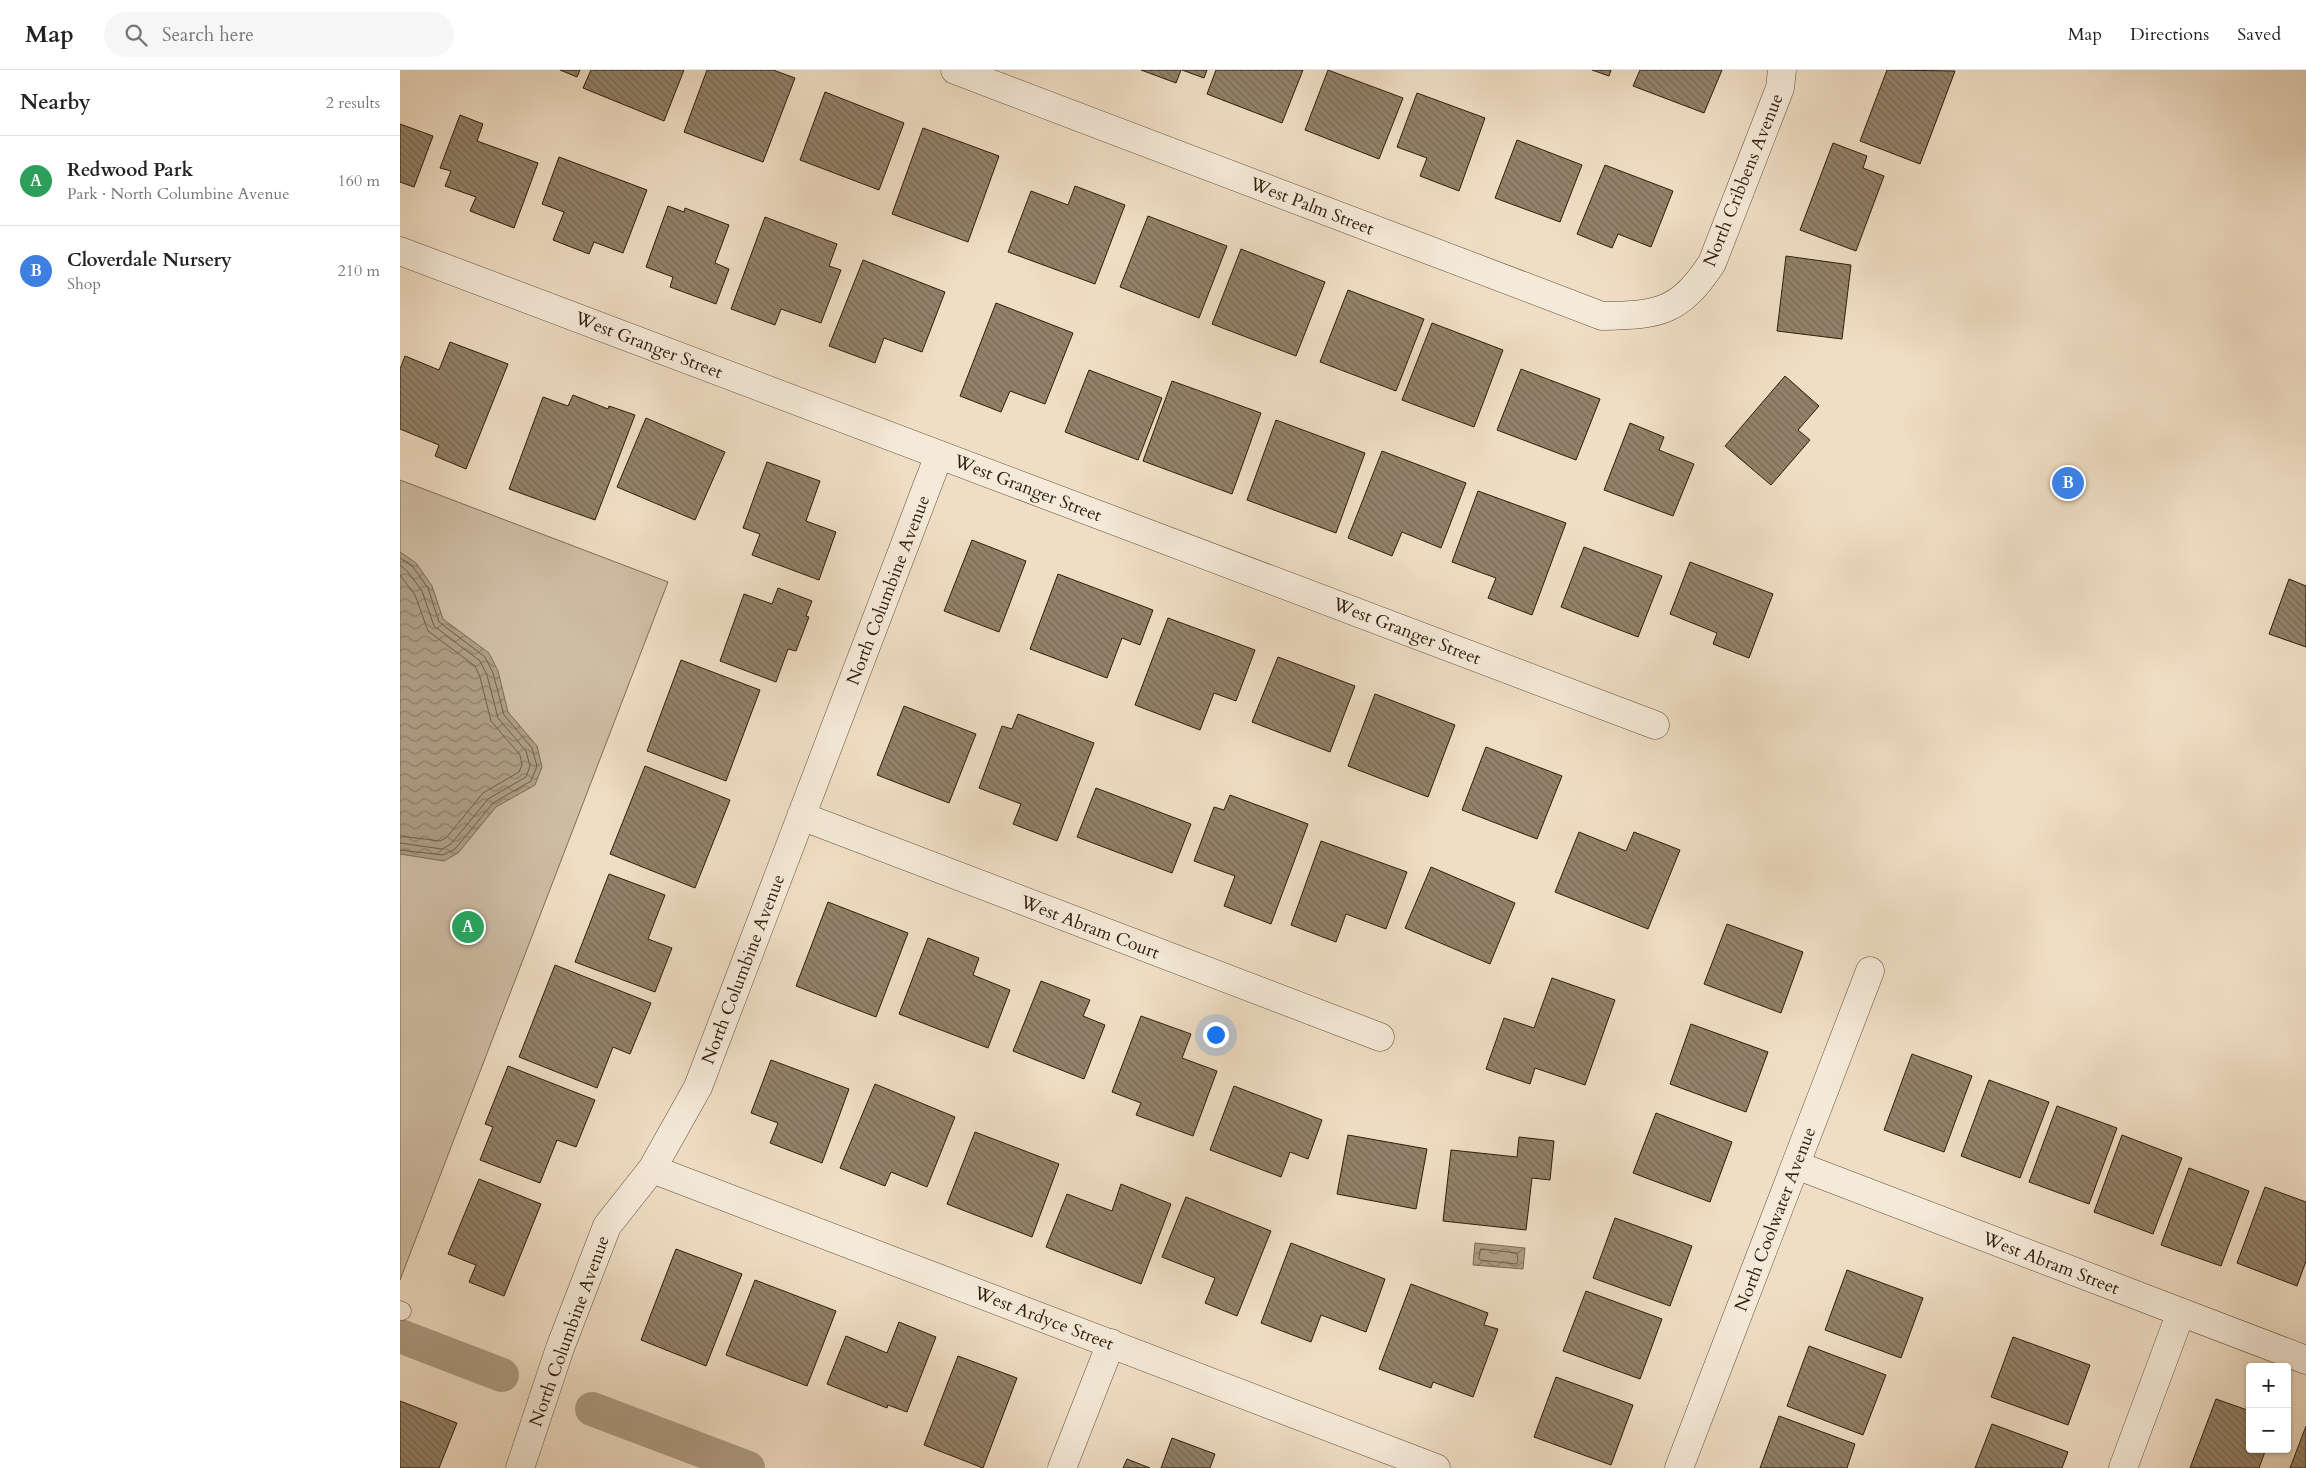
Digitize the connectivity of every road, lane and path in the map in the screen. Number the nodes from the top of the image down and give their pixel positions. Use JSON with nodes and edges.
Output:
{"nodes":[{"id":1,"x":955,"y":70,"type":"edge"},
{"id":2,"x":1782,"y":70,"type":"edge"},
{"id":3,"x":400,"y":251,"type":"edge"},
{"id":4,"x":1672,"y":306,"type":"joint"},
{"id":5,"x":940,"y":455,"type":"junction"},
{"id":6,"x":1655,"y":725,"type":"dead end"},
{"id":7,"x":801,"y":816,"type":"junction"},
{"id":8,"x":1870,"y":971,"type":"dead end"},
{"id":9,"x":1380,"y":1037,"type":"dead end"},
{"id":10,"x":1796,"y":1166,"type":"junction"},
{"id":11,"x":652,"y":1168,"type":"junction"},
{"id":12,"x":2181,"y":1312,"type":"junction"},
{"id":13,"x":1111,"y":1343,"type":"junction"},
{"id":14,"x":2306,"y":1360,"type":"edge"},
{"id":15,"x":520,"y":1468,"type":"edge"},
{"id":16,"x":1062,"y":1468,"type":"edge"},
{"id":17,"x":1436,"y":1468,"type":"edge"},
{"id":18,"x":1679,"y":1468,"type":"edge"},
{"id":19,"x":2124,"y":1468,"type":"edge"}],
"edges":[{"from":1,"to":4,"type":"street","name":"West Palm Street"},
{"from":2,"to":4,"type":"street","name":"North Cribbens Avenue"},
{"from":3,"to":5,"type":"street","name":"West Granger Street"},
{"from":5,"to":6,"type":"street","name":"West Granger Street"},
{"from":5,"to":7,"type":"street","name":"North Columbine Avenue"},
{"from":7,"to":9,"type":"street","name":"West Abram Court"},
{"from":7,"to":11,"type":"street","name":"North Columbine Avenue"},
{"from":8,"to":10,"type":"street","name":"North Coolwater Avenue"},
{"from":10,"to":12,"type":"street","name":"West Abram Street"},
{"from":10,"to":18,"type":"street","name":"North Coolwater Avenue"},
{"from":11,"to":13,"type":"street","name":"West Ardyce Street"},
{"from":11,"to":15,"type":"street","name":"North Columbine Avenue"},
{"from":12,"to":14,"type":"street","name":"West Abram Street"},
{"from":12,"to":19,"type":"street"},
{"from":13,"to":16,"type":"street"},
{"from":13,"to":17,"type":"street","name":"West Ardyce Street"}]}
